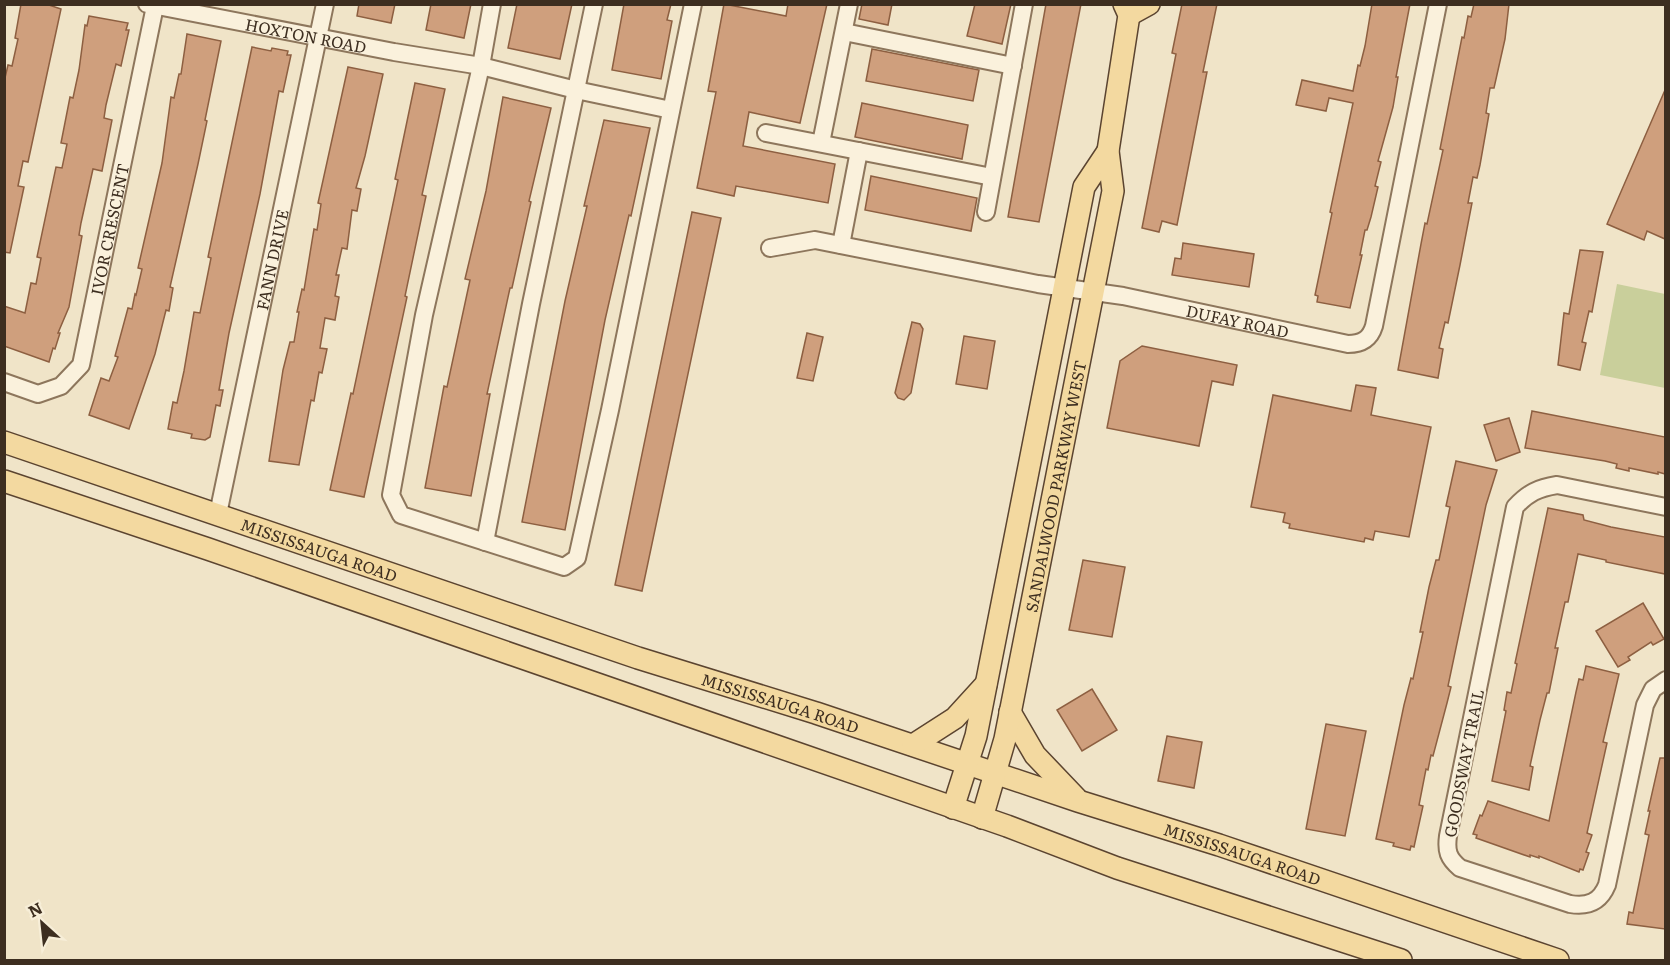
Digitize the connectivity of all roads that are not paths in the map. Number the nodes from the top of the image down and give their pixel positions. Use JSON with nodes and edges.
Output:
{"nodes":[{"id":1,"x":325,"y":4,"type":"edge"},
{"id":2,"x":492,"y":4,"type":"edge"},
{"id":3,"x":594,"y":4,"type":"edge"},
{"id":4,"x":693,"y":4,"type":"edge"},
{"id":5,"x":849,"y":4,"type":"edge"},
{"id":6,"x":1024,"y":4,"type":"edge"},
{"id":7,"x":1149,"y":4,"type":"edge"},
{"id":8,"x":1438,"y":4,"type":"edge"},
{"id":9,"x":151,"y":5,"type":"edge"},
{"id":10,"x":1127,"y":10,"type":"edge"},
{"id":11,"x":844,"y":32,"type":"junction"},
{"id":12,"x":318,"y":37,"type":"junction"},
{"id":13,"x":482,"y":66,"type":"junction"},
{"id":14,"x":1012,"y":66,"type":"junction"},
{"id":15,"x":576,"y":90,"type":"junction"},
{"id":16,"x":671,"y":110,"type":"junction"},
{"id":17,"x":766,"y":133,"type":"dead end"},
{"id":18,"x":821,"y":143,"type":"junction"},
{"id":19,"x":859,"y":151,"type":"junction"},
{"id":20,"x":1108,"y":151,"type":"junction"},
{"id":21,"x":992,"y":177,"type":"junction"},
{"id":22,"x":986,"y":212,"type":"dead end"},
{"id":23,"x":841,"y":245,"type":"junction"},
{"id":24,"x":770,"y":248,"type":"dead end"},
{"id":25,"x":1065,"y":288,"type":"junction"},
{"id":26,"x":1092,"y":292,"type":"junction"},
{"id":27,"x":4,"y":382,"type":"edge"},
{"id":28,"x":4,"y":442,"type":"edge"},
{"id":29,"x":4,"y":481,"type":"edge"},
{"id":30,"x":1665,"y":507,"type":"edge"},
{"id":31,"x":218,"y":514,"type":"junction"},
{"id":32,"x":485,"y":542,"type":"junction"},
{"id":33,"x":1665,"y":680,"type":"edge"},
{"id":34,"x":987,"y":684,"type":"junction"},
{"id":35,"x":1010,"y":712,"type":"junction"},
{"id":36,"x":913,"y":745,"type":"junction"},
{"id":37,"x":968,"y":764,"type":"junction"},
{"id":38,"x":995,"y":773,"type":"junction"},
{"id":39,"x":1078,"y":801,"type":"junction"},
{"id":40,"x":953,"y":807,"type":"junction"},
{"id":41,"x":982,"y":818,"type":"junction"},
{"id":42,"x":1401,"y":960,"type":"edge"},
{"id":43,"x":1558,"y":960,"type":"edge"}],
"edges":[{"from":1,"to":12,"type":"street","name":"FANN DRIVE"},
{"from":2,"to":13,"type":"street"},
{"from":3,"to":15,"type":"street"},
{"from":4,"to":16,"type":"street"},
{"from":5,"to":11,"type":"street"},
{"from":6,"to":14,"type":"street"},
{"from":7,"to":10,"type":"main road","name":"SANDALWOOD PARKWAY WEST"},
{"from":8,"to":26,"type":"street","name":"DUFAY ROAD"},
{"from":9,"to":12,"type":"street","name":"HOXTON ROAD"},
{"from":9,"to":27,"type":"street","name":"IVOR CRESCENT"},
{"from":10,"to":20,"type":"main road","name":"SANDALWOOD PARKWAY WEST"},
{"from":11,"to":14,"type":"street"},
{"from":11,"to":18,"type":"street"},
{"from":12,"to":13,"type":"street","name":"HOXTON ROAD"},
{"from":12,"to":31,"type":"street","name":"FANN DRIVE"},
{"from":13,"to":15,"type":"street","name":"HOXTON ROAD"},
{"from":13,"to":32,"type":"street"},
{"from":14,"to":21,"type":"street"},
{"from":15,"to":16,"type":"street","name":"HOXTON ROAD"},
{"from":15,"to":32,"type":"street"},
{"from":16,"to":32,"type":"street"},
{"from":17,"to":18,"type":"street"},
{"from":18,"to":19,"type":"street"},
{"from":19,"to":21,"type":"street"},
{"from":19,"to":23,"type":"street"},
{"from":20,"to":25,"type":"main road","name":"SANDALWOOD PARKWAY WEST"},
{"from":20,"to":26,"type":"main road","name":"SANDALWOOD PARKWAY WEST"},
{"from":21,"to":22,"type":"street"},
{"from":23,"to":24,"type":"street","name":"DUFAY ROAD"},
{"from":23,"to":25,"type":"street","name":"DUFAY ROAD"},
{"from":25,"to":26,"type":"street","name":"DUFAY ROAD"},
{"from":25,"to":34,"type":"main road","name":"SANDALWOOD PARKWAY WEST"},
{"from":26,"to":35,"type":"main road","name":"SANDALWOOD PARKWAY WEST"},
{"from":28,"to":31,"type":"main road","name":"MISSISSAUGA ROAD"},
{"from":29,"to":40,"type":"main road"},
{"from":30,"to":33,"type":"street","name":"GOODSWAY TRAIL"},
{"from":31,"to":36,"type":"main road","name":"MISSISSAUGA ROAD"},
{"from":34,"to":36,"type":"main road"},
{"from":34,"to":37,"type":"main road","name":"SANDALWOOD PARKWAY WEST"},
{"from":35,"to":38,"type":"main road","name":"SANDALWOOD PARKWAY WEST"},
{"from":35,"to":39,"type":"main road"},
{"from":36,"to":37,"type":"main road","name":"MISSISSAUGA ROAD"},
{"from":37,"to":38,"type":"main road","name":"MISSISSAUGA ROAD"},
{"from":37,"to":40,"type":"main road","name":"SANDALWOOD PARKWAY WEST"},
{"from":38,"to":39,"type":"main road","name":"MISSISSAUGA ROAD"},
{"from":38,"to":41,"type":"main road","name":"SANDALWOOD PARKWAY WEST"},
{"from":39,"to":43,"type":"main road","name":"MISSISSAUGA ROAD"},
{"from":40,"to":41,"type":"main road"},
{"from":41,"to":42,"type":"main road"}]}
